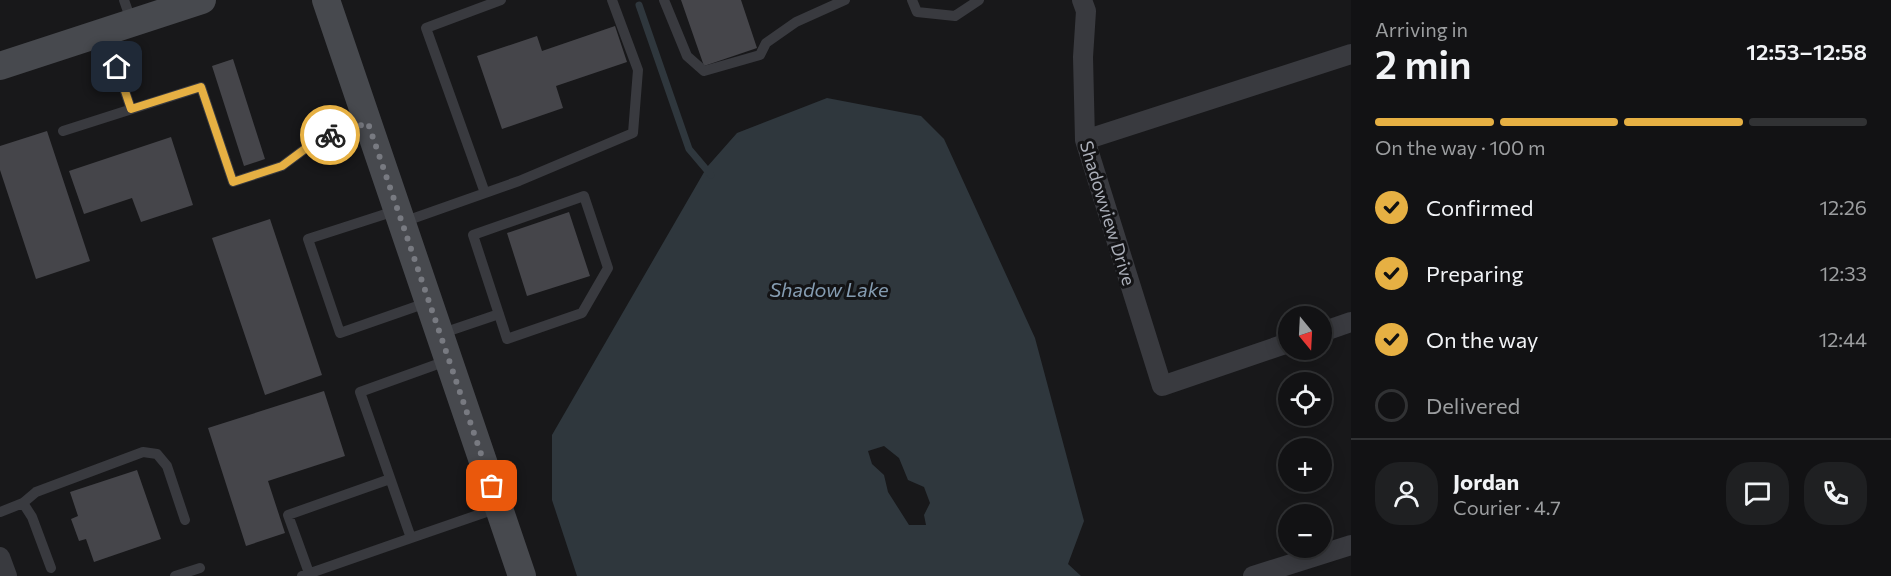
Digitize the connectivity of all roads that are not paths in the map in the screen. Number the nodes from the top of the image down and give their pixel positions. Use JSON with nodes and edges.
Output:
{"nodes":[{"id":1,"x":202,"y":0,"type":"edge"},
{"id":2,"x":326,"y":0,"type":"edge"},
{"id":3,"x":501,"y":0,"type":"edge"},
{"id":4,"x":612,"y":0,"type":"edge"},
{"id":5,"x":664,"y":0,"type":"edge"},
{"id":6,"x":845,"y":0,"type":"edge"},
{"id":7,"x":912,"y":0,"type":"edge"},
{"id":8,"x":979,"y":0,"type":"edge"},
{"id":9,"x":1082,"y":0,"type":"edge"},
{"id":10,"x":128,"y":11,"type":"edge"},
{"id":11,"x":105,"y":32,"type":"junction"},
{"id":12,"x":1351,"y":54,"type":"edge"},
{"id":13,"x":0,"y":66,"type":"edge"},
{"id":14,"x":131,"y":109,"type":"junction"},
{"id":15,"x":368,"y":123,"type":"junction"},
{"id":16,"x":63,"y":131,"type":"dead end"},
{"id":17,"x":1085,"y":140,"type":"junction"},
{"id":18,"x":485,"y":194,"type":"junction"},
{"id":19,"x":400,"y":216,"type":"junction"},
{"id":20,"x":429,"y":302,"type":"junction"},
{"id":21,"x":499,"y":314,"type":"junction"},
{"id":22,"x":1351,"y":322,"type":"edge"},
{"id":23,"x":1332,"y":329,"type":"edge"},
{"id":24,"x":1278,"y":346,"type":"edge"},
{"id":25,"x":445,"y":347,"type":"junction"},
{"id":26,"x":390,"y":479,"type":"junction"},
{"id":27,"x":23,"y":503,"type":"junction"},
{"id":28,"x":499,"y":508,"type":"junction"},
{"id":29,"x":0,"y":512,"type":"edge"},
{"id":30,"x":185,"y":520,"type":"dead end"},
{"id":31,"x":411,"y":538,"type":"junction"},
{"id":32,"x":1351,"y":545,"type":"edge"},
{"id":33,"x":0,"y":557,"type":"edge"},
{"id":34,"x":51,"y":568,"type":"dead end"},
{"id":35,"x":200,"y":568,"type":"dead end"},
{"id":36,"x":305,"y":575,"type":"edge"},
{"id":37,"x":7,"y":576,"type":"edge"},
{"id":38,"x":175,"y":576,"type":"edge"},
{"id":39,"x":522,"y":576,"type":"edge"},
{"id":40,"x":1253,"y":576,"type":"edge"}],
"edges":[{"from":1,"to":10,"type":"main road"},
{"from":2,"to":15,"type":"main road"},
{"from":3,"to":18,"type":"lane"},
{"from":4,"to":18,"type":"lane"},
{"from":5,"to":6,"type":"lane"},
{"from":7,"to":8,"type":"lane"},
{"from":9,"to":17,"type":"street","name":"Shadowview Drive"},
{"from":10,"to":11,"type":"main road"},
{"from":11,"to":13,"type":"main road"},
{"from":11,"to":14,"type":"lane"},
{"from":12,"to":17,"type":"street"},
{"from":14,"to":15,"type":"lane"},
{"from":14,"to":16,"type":"lane"},
{"from":15,"to":19,"type":"main road"},
{"from":17,"to":24,"type":"street","name":"Shadowview Drive"},
{"from":18,"to":19,"type":"lane"},
{"from":19,"to":20,"type":"main road"},
{"from":19,"to":20,"type":"lane"},
{"from":20,"to":25,"type":"main road"},
{"from":21,"to":21,"type":"lane"},
{"from":21,"to":25,"type":"lane"},
{"from":22,"to":23,"type":"street"},
{"from":25,"to":26,"type":"lane"},
{"from":25,"to":28,"type":"main road"},
{"from":26,"to":31,"type":"lane"},
{"from":26,"to":36,"type":"lane"},
{"from":27,"to":29,"type":"lane"},
{"from":27,"to":30,"type":"lane"},
{"from":27,"to":34,"type":"lane"},
{"from":28,"to":31,"type":"lane"},
{"from":28,"to":39,"type":"main road"},
{"from":31,"to":36,"type":"lane"},
{"from":32,"to":40,"type":"street"},
{"from":33,"to":37,"type":"street"},
{"from":35,"to":38,"type":"lane"}]}
